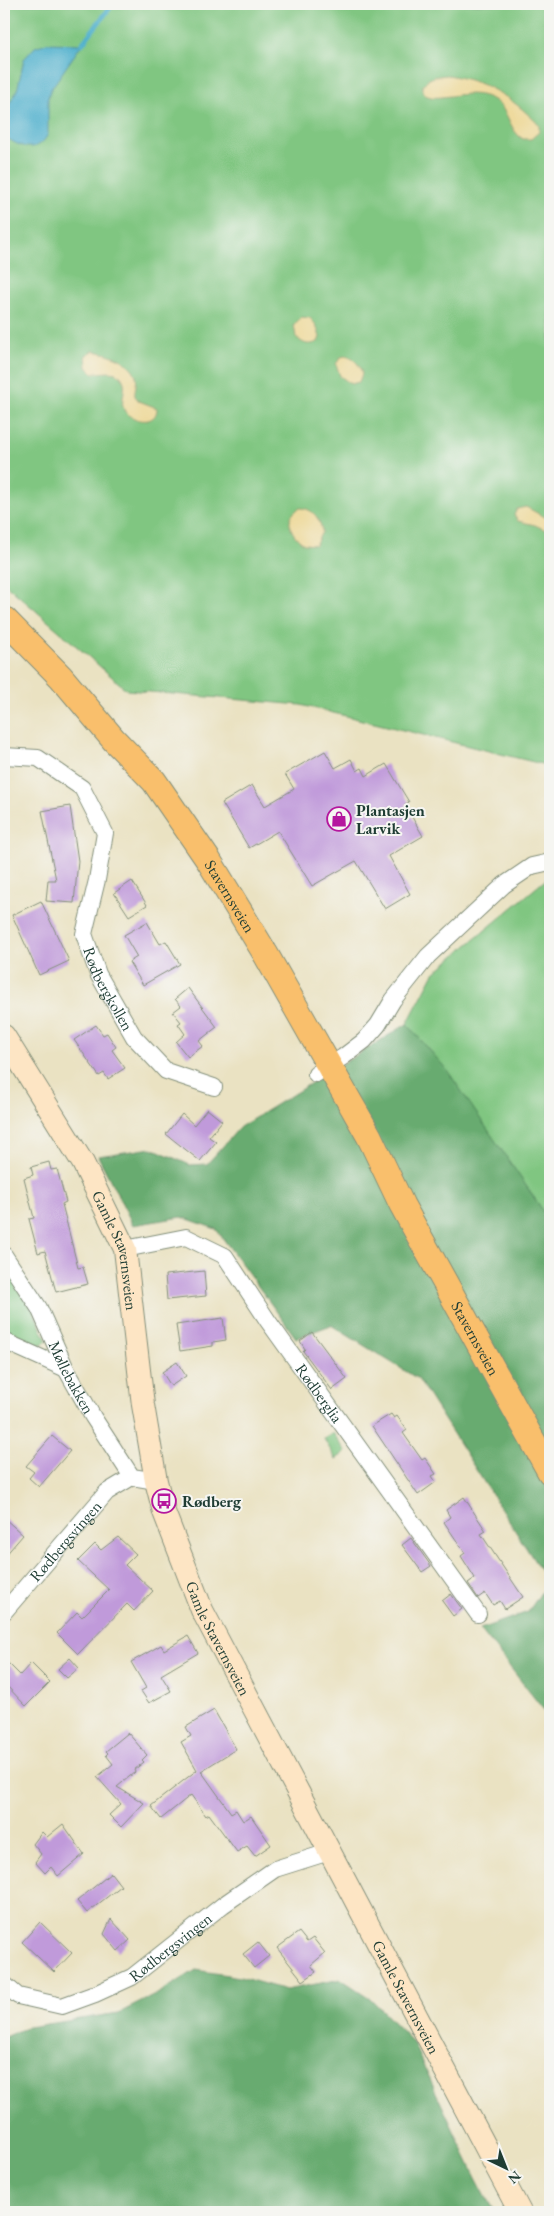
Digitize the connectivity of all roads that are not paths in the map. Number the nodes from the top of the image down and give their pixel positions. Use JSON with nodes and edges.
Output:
{"nodes":[{"id":1,"x":4,"y":619,"type":"edge"},
{"id":2,"x":4,"y":756,"type":"edge"},
{"id":3,"x":550,"y":862,"type":"edge"},
{"id":4,"x":4,"y":1036,"type":"edge"},
{"id":5,"x":323,"y":1070,"type":"junction"},
{"id":6,"x":214,"y":1086,"type":"dead end"},
{"id":7,"x":125,"y":1249,"type":"junction"},
{"id":8,"x":4,"y":1255,"type":"edge"},
{"id":9,"x":4,"y":1341,"type":"edge"},
{"id":10,"x":66,"y":1369,"type":"junction"},
{"id":11,"x":550,"y":1472,"type":"edge"},
{"id":12,"x":132,"y":1477,"type":"junction"},
{"id":13,"x":156,"y":1481,"type":"junction"},
{"id":14,"x":4,"y":1612,"type":"edge"},
{"id":15,"x":478,"y":1614,"type":"dead end"},
{"id":16,"x":329,"y":1852,"type":"junction"},
{"id":17,"x":4,"y":1984,"type":"edge"},
{"id":18,"x":520,"y":2212,"type":"edge"}],
"edges":[{"from":1,"to":5,"type":"main road","name":"Stavernsveien"},
{"from":2,"to":6,"type":"street","name":"Rødbergkollen"},
{"from":3,"to":5,"type":"street"},
{"from":4,"to":7,"type":"street","name":"Gamle Stavernsveien"},
{"from":5,"to":11,"type":"main road","name":"Stavernsveien"},
{"from":7,"to":13,"type":"street","name":"Gamle Stavernsveien"},
{"from":7,"to":15,"type":"street","name":"Rødberglia"},
{"from":8,"to":10,"type":"street","name":"Møllebakken"},
{"from":9,"to":10,"type":"street"},
{"from":10,"to":12,"type":"street","name":"Møllebakken"},
{"from":12,"to":13,"type":"street"},
{"from":12,"to":14,"type":"street","name":"Rødbergsvingen"},
{"from":13,"to":16,"type":"street","name":"Gamle Stavernsveien"},
{"from":16,"to":17,"type":"street","name":"Rødbergsvingen"},
{"from":16,"to":18,"type":"street","name":"Gamle Stavernsveien"}]}
